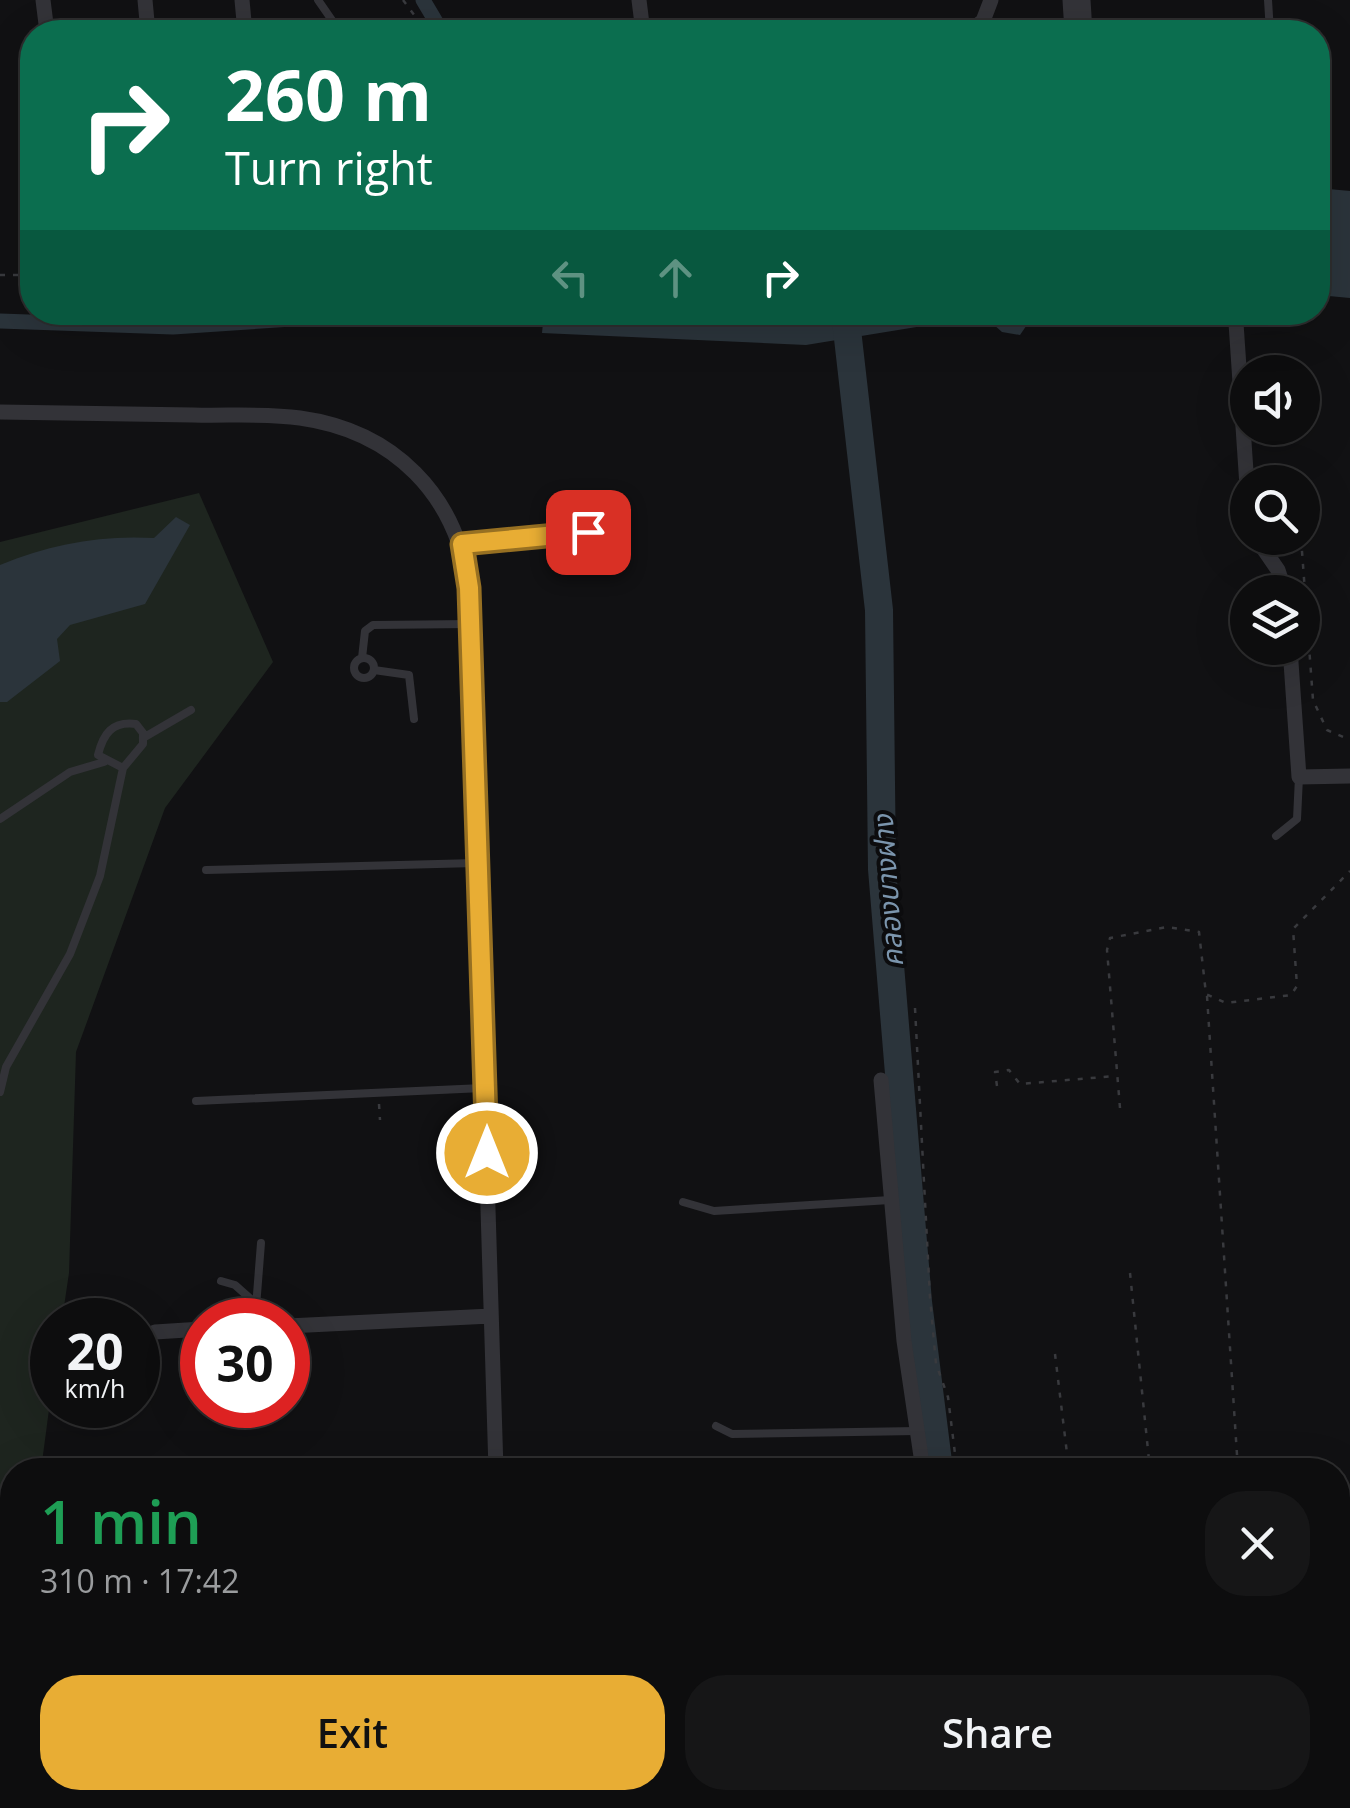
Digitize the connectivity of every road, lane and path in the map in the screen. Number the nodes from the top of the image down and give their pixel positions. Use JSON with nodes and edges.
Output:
{"nodes":[{"id":1,"x":1236,"y":325,"type":"edge"},
{"id":2,"x":0,"y":412,"type":"edge"},
{"id":3,"x":1246,"y":465,"type":"edge"},
{"id":4,"x":588,"y":532,"type":"dead end"},
{"id":5,"x":462,"y":544,"type":"junction"},
{"id":6,"x":1302,"y":555,"type":"edge"},
{"id":7,"x":470,"y":624,"type":"junction"},
{"id":8,"x":362,"y":658,"type":"junction"},
{"id":9,"x":1291,"y":665,"type":"edge"},
{"id":10,"x":374,"y":670,"type":"junction"},
{"id":11,"x":191,"y":710,"type":"dead end"},
{"id":12,"x":414,"y":720,"type":"dead end"},
{"id":13,"x":143,"y":738,"type":"junction"},
{"id":14,"x":1350,"y":740,"type":"edge"},
{"id":15,"x":104,"y":762,"type":"junction"},
{"id":16,"x":123,"y":768,"type":"junction"},
{"id":17,"x":1350,"y":776,"type":"edge"},
{"id":18,"x":1299,"y":777,"type":"junction"},
{"id":19,"x":0,"y":819,"type":"edge"},
{"id":20,"x":1276,"y":836,"type":"dead end"},
{"id":21,"x":476,"y":862,"type":"junction"},
{"id":22,"x":206,"y":870,"type":"dead end"},
{"id":23,"x":1350,"y":871,"type":"edge"},
{"id":24,"x":1206,"y":994,"type":"junction"},
{"id":25,"x":915,"y":1008,"type":"dead end"},
{"id":26,"x":1117,"y":1076,"type":"junction"},
{"id":27,"x":881,"y":1080,"type":"dead end"},
{"id":28,"x":996,"y":1086,"type":"dead end"},
{"id":29,"x":487,"y":1088,"type":"junction"},
{"id":30,"x":0,"y":1092,"type":"edge"},
{"id":31,"x":378,"y":1093,"type":"junction"},
{"id":32,"x":196,"y":1101,"type":"dead end"},
{"id":33,"x":1120,"y":1108,"type":"dead end"},
{"id":34,"x":380,"y":1120,"type":"dead end"},
{"id":35,"x":890,"y":1200,"type":"junction"},
{"id":36,"x":683,"y":1202,"type":"dead end"},
{"id":37,"x":261,"y":1243,"type":"dead end"},
{"id":38,"x":1130,"y":1274,"type":"dead end"},
{"id":39,"x":221,"y":1281,"type":"dead end"},
{"id":40,"x":250,"y":1298,"type":"edge"},
{"id":41,"x":254,"y":1298,"type":"edge"},
{"id":42,"x":491,"y":1316,"type":"junction"},
{"id":43,"x":310,"y":1324,"type":"edge"},
{"id":44,"x":1055,"y":1354,"type":"dead end"},
{"id":45,"x":716,"y":1426,"type":"dead end"},
{"id":46,"x":917,"y":1430,"type":"junction"},
{"id":47,"x":496,"y":1458,"type":"edge"},
{"id":48,"x":921,"y":1458,"type":"edge"},
{"id":49,"x":955,"y":1458,"type":"edge"},
{"id":50,"x":1068,"y":1458,"type":"edge"},
{"id":51,"x":1149,"y":1458,"type":"edge"},
{"id":52,"x":1237,"y":1458,"type":"edge"}],
"edges":[{"from":1,"to":3,"type":"street"},
{"from":2,"to":5,"type":"street"},
{"from":4,"to":5,"type":"lane"},
{"from":5,"to":7,"type":"street"},
{"from":6,"to":14,"type":"path"},
{"from":7,"to":8,"type":"lane"},
{"from":7,"to":21,"type":"street"},
{"from":8,"to":10,"type":"lane"},
{"from":8,"to":10,"type":"lane"},
{"from":9,"to":18,"type":"street"},
{"from":10,"to":12,"type":"lane"},
{"from":11,"to":13,"type":"lane"},
{"from":13,"to":15,"type":"lane"},
{"from":13,"to":16,"type":"lane"},
{"from":15,"to":16,"type":"lane"},
{"from":15,"to":19,"type":"lane"},
{"from":16,"to":30,"type":"lane"},
{"from":17,"to":18,"type":"street"},
{"from":18,"to":20,"type":"lane"},
{"from":21,"to":22,"type":"lane"},
{"from":21,"to":29,"type":"street"},
{"from":23,"to":24,"type":"path"},
{"from":24,"to":26,"type":"path"},
{"from":24,"to":52,"type":"path"},
{"from":25,"to":49,"type":"path"},
{"from":26,"to":28,"type":"path"},
{"from":26,"to":33,"type":"path"},
{"from":27,"to":35,"type":"street"},
{"from":29,"to":31,"type":"lane"},
{"from":29,"to":42,"type":"street"},
{"from":31,"to":32,"type":"lane"},
{"from":31,"to":34,"type":"path"},
{"from":35,"to":36,"type":"lane"},
{"from":35,"to":46,"type":"street"},
{"from":37,"to":41,"type":"lane"},
{"from":38,"to":51,"type":"path"},
{"from":39,"to":40,"type":"lane"},
{"from":42,"to":43,"type":"street"},
{"from":42,"to":47,"type":"street"},
{"from":44,"to":50,"type":"path"},
{"from":45,"to":46,"type":"lane"},
{"from":46,"to":48,"type":"street"}]}
